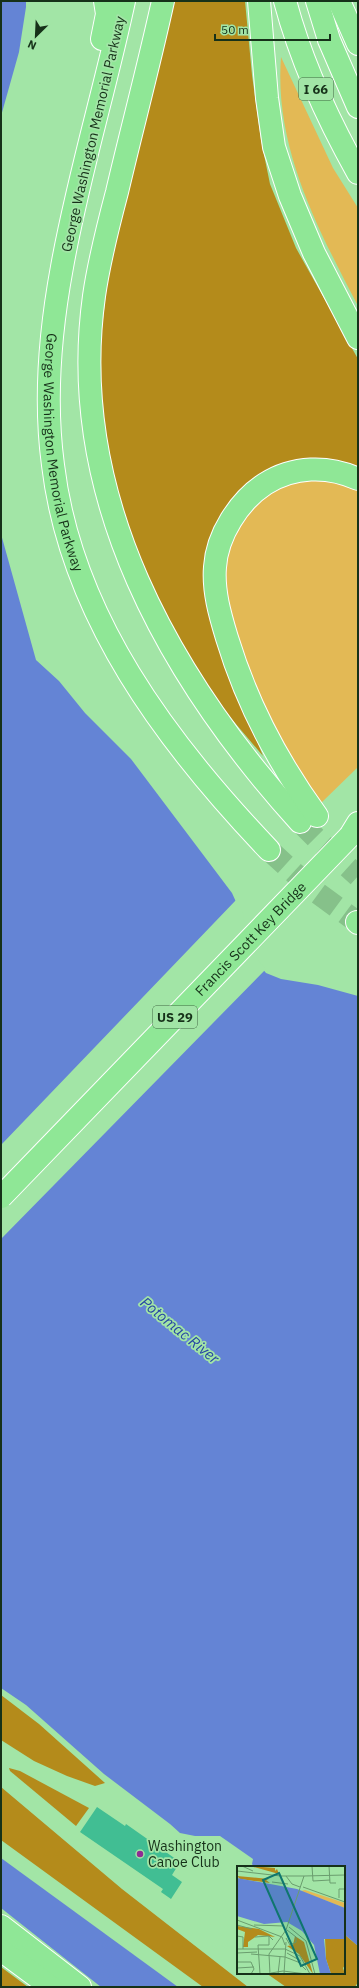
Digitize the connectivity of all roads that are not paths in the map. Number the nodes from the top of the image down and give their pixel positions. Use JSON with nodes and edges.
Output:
{"nodes":[{"id":1,"x":105,"y":1,"type":"edge"},
{"id":2,"x":124,"y":1,"type":"edge"},
{"id":3,"x":162,"y":1,"type":"edge"},
{"id":4,"x":258,"y":1,"type":"edge"},
{"id":5,"x":285,"y":1,"type":"edge"},
{"id":6,"x":317,"y":1,"type":"edge"},
{"id":7,"x":339,"y":1,"type":"edge"},
{"id":8,"x":358,"y":44,"type":"edge"},
{"id":9,"x":358,"y":107,"type":"edge"},
{"id":10,"x":93,"y":135,"type":"junction"},
{"id":11,"x":358,"y":173,"type":"edge"},
{"id":12,"x":358,"y":338,"type":"edge"},
{"id":13,"x":358,"y":479,"type":"edge"},
{"id":14,"x":355,"y":830,"type":"edge"},
{"id":15,"x":269,"y":850,"type":"tunnel mouth"},
{"id":16,"x":1,"y":1197,"type":"edge"},
{"id":17,"x":1,"y":1926,"type":"edge"},
{"id":18,"x":1,"y":1950,"type":"edge"},
{"id":19,"x":51,"y":1987,"type":"edge"},
{"id":20,"x":80,"y":1987,"type":"edge"}],
"edges":[{"from":1,"to":10,"type":"highway"},
{"from":2,"to":10,"type":"highway","name":"George Washington Memorial Parkway"},
{"from":3,"to":13,"type":"highway","name":"George Washington Memorial Parkway"},
{"from":4,"to":12,"type":"highway"},
{"from":5,"to":11,"type":"highway","number":"I 66"},
{"from":6,"to":9,"type":"highway","number":"I 66"},
{"from":7,"to":8,"type":"highway"},
{"from":10,"to":15,"type":"highway","name":"George Washington Memorial Parkway"},
{"from":14,"to":16,"type":"highway","name":"Francis Scott Key Bridge","number":"US 29","bridge":true},
{"from":17,"to":20,"type":"highway"},
{"from":18,"to":19,"type":"highway"}]}
